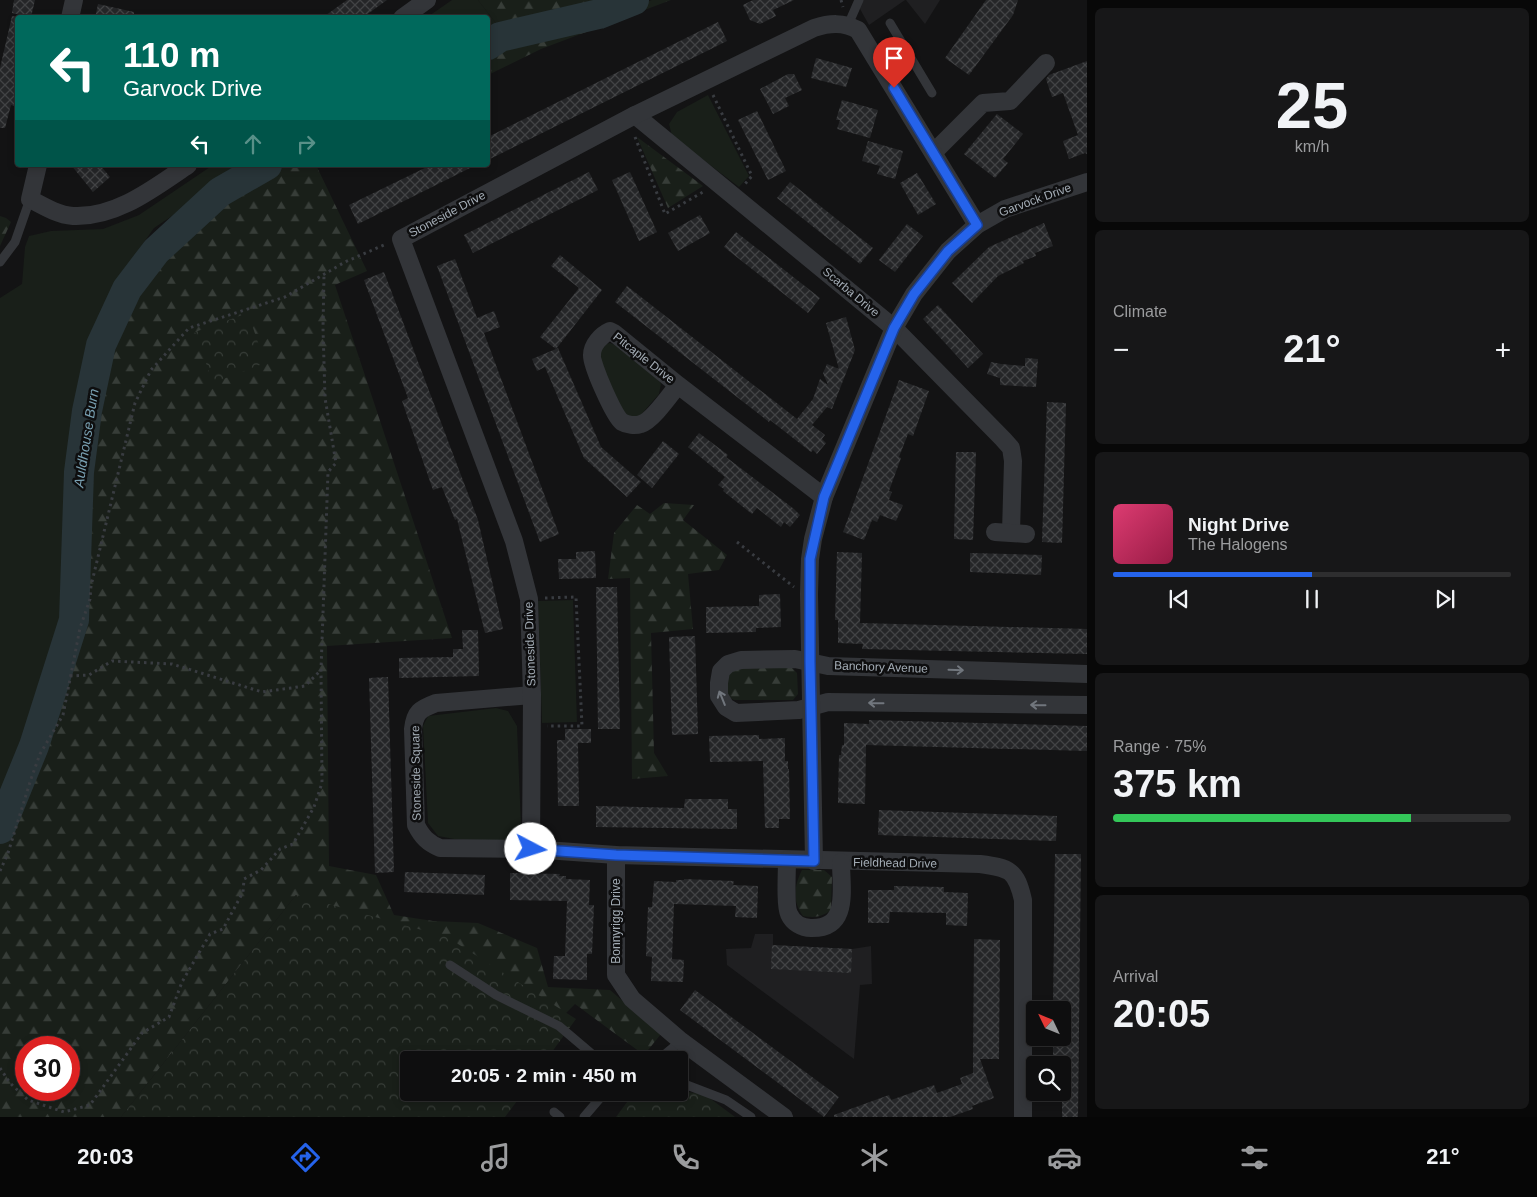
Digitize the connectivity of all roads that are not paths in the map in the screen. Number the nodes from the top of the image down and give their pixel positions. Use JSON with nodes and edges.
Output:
{"nodes":[{"id":1,"x":74,"y":0,"type":"edge"},
{"id":2,"x":427,"y":0,"type":"edge"},
{"id":3,"x":859,"y":0,"type":"edge"},
{"id":4,"x":71,"y":15,"type":"edge"},
{"id":5,"x":406,"y":15,"type":"edge"},
{"id":6,"x":890,"y":23,"type":"dead end"},
{"id":7,"x":848,"y":25,"type":"junction"},
{"id":8,"x":910,"y":56,"type":"junction"},
{"id":9,"x":1046,"y":63,"type":"dead end"},
{"id":10,"x":884,"y":72,"type":"junction"},
{"id":11,"x":932,"y":93,"type":"dead end"},
{"id":12,"x":631,"y":118,"type":"junction"},
{"id":13,"x":934,"y":152,"type":"junction"},
{"id":14,"x":38,"y":167,"type":"edge"},
{"id":15,"x":185,"y":167,"type":"edge"},
{"id":16,"x":1087,"y":182,"type":"edge"},
{"id":17,"x":30,"y":199,"type":"junction"},
{"id":18,"x":977,"y":225,"type":"junction"},
{"id":19,"x":0,"y":262,"type":"edge"},
{"id":20,"x":894,"y":328,"type":"junction"},
{"id":21,"x":678,"y":385,"type":"junction"},
{"id":22,"x":824,"y":497,"type":"junction"},
{"id":23,"x":1011,"y":533,"type":"dead end"},
{"id":24,"x":810,"y":662,"type":"junction"},
{"id":25,"x":1087,"y":674,"type":"edge"},
{"id":26,"x":532,"y":695,"type":"junction"},
{"id":27,"x":812,"y":706,"type":"junction"},
{"id":28,"x":1087,"y":706,"type":"edge"},
{"id":29,"x":531,"y":849,"type":"junction"},
{"id":30,"x":616,"y":855,"type":"junction"},
{"id":31,"x":787,"y":860,"type":"junction"},
{"id":32,"x":814,"y":861,"type":"junction"},
{"id":33,"x":841,"y":862,"type":"junction"},
{"id":34,"x":450,"y":965,"type":"dead end"},
{"id":35,"x":681,"y":1041,"type":"junction"},
{"id":36,"x":588,"y":1051,"type":"edge"},
{"id":37,"x":669,"y":1051,"type":"edge"},
{"id":38,"x":688,"y":1085,"type":"edge"},
{"id":39,"x":597,"y":1101,"type":"edge"},
{"id":40,"x":584,"y":1117,"type":"edge"},
{"id":41,"x":751,"y":1117,"type":"edge"},
{"id":42,"x":784,"y":1117,"type":"edge"},
{"id":43,"x":1023,"y":1117,"type":"edge"}],
"edges":[{"from":1,"to":4,"type":"street"},
{"from":2,"to":5,"type":"street"},
{"from":3,"to":7,"type":"lane"},
{"from":6,"to":8,"type":"lane"},
{"from":7,"to":10,"type":"street"},
{"from":7,"to":12,"type":"street","name":"Stoneside Drive"},
{"from":8,"to":10,"type":"lane"},
{"from":8,"to":11,"type":"lane"},
{"from":9,"to":13,"type":"street"},
{"from":10,"to":13,"type":"street"},
{"from":12,"to":20,"type":"street","name":"Scarba Drive"},
{"from":12,"to":26,"type":"street","name":"Stoneside Drive"},
{"from":13,"to":18,"type":"street"},
{"from":14,"to":17,"type":"street"},
{"from":15,"to":17,"type":"street"},
{"from":16,"to":18,"type":"street","name":"Garvock Drive"},
{"from":17,"to":19,"type":"lane"},
{"from":18,"to":20,"type":"street","name":"Garvock Drive"},
{"from":20,"to":22,"type":"street","name":"Garvock Drive"},
{"from":20,"to":23,"type":"street","name":"Scarba Drive"},
{"from":21,"to":21,"type":"street","name":"Pitcaple Drive"},
{"from":21,"to":22,"type":"street","name":"Pitcaple Drive"},
{"from":22,"to":24,"type":"street","name":"Garvock Drive"},
{"from":24,"to":25,"type":"street","name":"Banchory Avenue","one_way":true},
{"from":24,"to":27,"type":"street","name":"Garvock Drive"},
{"from":27,"to":24,"type":"street","name":"Banchory Avenue","one_way":true},
{"from":26,"to":29,"type":"street","name":"Stoneside Drive"},
{"from":26,"to":29,"type":"street","name":"Stoneside Square"},
{"from":28,"to":27,"type":"street","name":"Banchory Avenue","one_way":true},
{"from":27,"to":32,"type":"street","name":"Garvock Drive"},
{"from":29,"to":30,"type":"street","name":"Fieldhead Drive"},
{"from":30,"to":31,"type":"street","name":"Fieldhead Drive"},
{"from":30,"to":35,"type":"street","name":"Bonnyrigg Drive"},
{"from":31,"to":32,"type":"street","name":"Fieldhead Drive"},
{"from":31,"to":33,"type":"street"},
{"from":32,"to":33,"type":"street","name":"Fieldhead Drive"},
{"from":33,"to":43,"type":"street","name":"Fieldhead Drive"},
{"from":34,"to":36,"type":"lane"},
{"from":35,"to":37,"type":"lane"},
{"from":35,"to":42,"type":"street","name":"Bonnyrigg Drive"},
{"from":38,"to":41,"type":"lane"},
{"from":39,"to":40,"type":"lane"}]}
